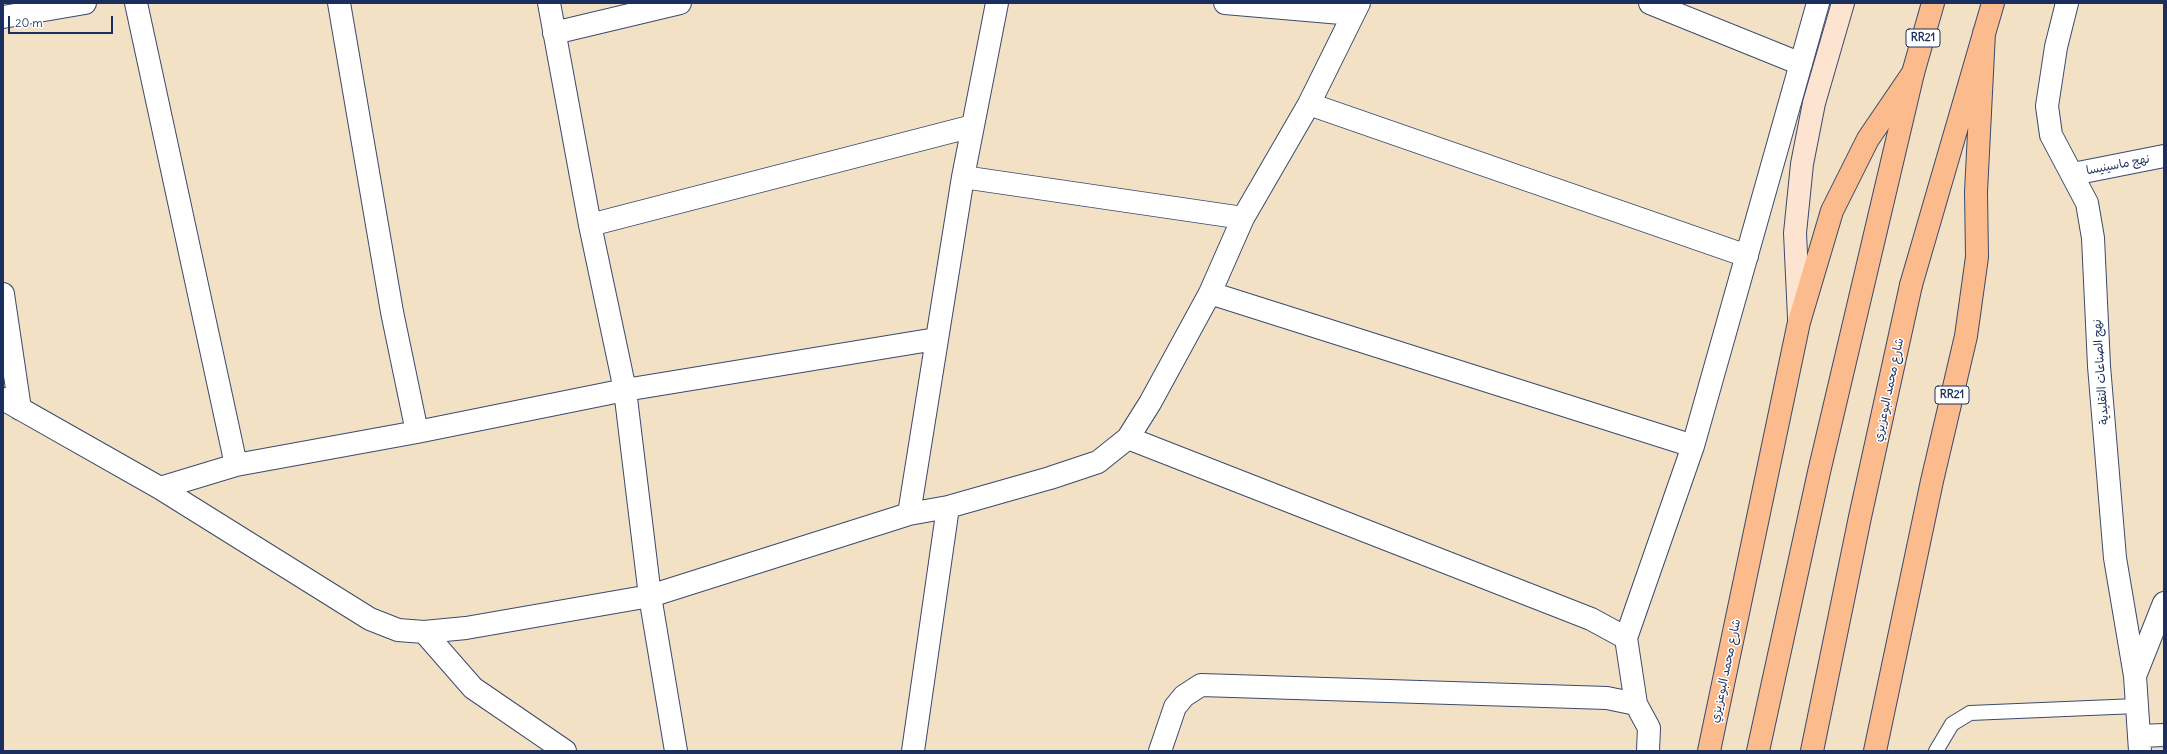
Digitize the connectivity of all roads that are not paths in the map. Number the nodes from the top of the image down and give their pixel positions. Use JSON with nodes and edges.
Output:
{"nodes":[{"id":1,"x":84,"y":3,"type":"edge"},
{"id":2,"x":136,"y":3,"type":"edge"},
{"id":3,"x":339,"y":3,"type":"edge"},
{"id":4,"x":549,"y":3,"type":"edge"},
{"id":5,"x":680,"y":3,"type":"edge"},
{"id":6,"x":997,"y":3,"type":"edge"},
{"id":7,"x":1225,"y":3,"type":"edge"},
{"id":8,"x":1650,"y":3,"type":"edge"},
{"id":9,"x":1818,"y":3,"type":"edge"},
{"id":10,"x":1843,"y":3,"type":"edge"},
{"id":11,"x":1933,"y":3,"type":"edge"},
{"id":12,"x":1993,"y":3,"type":"edge"},
{"id":13,"x":2067,"y":3,"type":"edge"},
{"id":14,"x":1356,"y":9,"type":"edge"},
{"id":15,"x":3,"y":17,"type":"edge"},
{"id":16,"x":554,"y":33,"type":"junction"},
{"id":17,"x":1984,"y":33,"type":"junction"},
{"id":18,"x":1801,"y":64,"type":"junction"},
{"id":19,"x":1913,"y":73,"type":"junction"},
{"id":20,"x":1309,"y":104,"type":"junction"},
{"id":21,"x":973,"y":126,"type":"junction"},
{"id":22,"x":2164,"y":156,"type":"edge"},
{"id":23,"x":2073,"y":174,"type":"junction"},
{"id":24,"x":964,"y":176,"type":"junction"},
{"id":25,"x":1243,"y":218,"type":"junction"},
{"id":26,"x":590,"y":225,"type":"junction"},
{"id":27,"x":1747,"y":256,"type":"junction"},
{"id":28,"x":1210,"y":293,"type":"junction"},
{"id":29,"x":3,"y":294,"type":"edge"},
{"id":30,"x":1799,"y":322,"type":"junction"},
{"id":31,"x":936,"y":339,"type":"junction"},
{"id":32,"x":626,"y":390,"type":"junction"},
{"id":33,"x":12,"y":404,"type":"edge"},
{"id":34,"x":417,"y":432,"type":"junction"},
{"id":35,"x":1128,"y":438,"type":"junction"},
{"id":36,"x":1693,"y":446,"type":"junction"},
{"id":37,"x":236,"y":465,"type":"junction"},
{"id":38,"x":160,"y":488,"type":"junction"},
{"id":39,"x":948,"y":506,"type":"junction"},
{"id":40,"x":909,"y":514,"type":"junction"},
{"id":41,"x":650,"y":596,"type":"junction"},
{"id":42,"x":2164,"y":603,"type":"edge"},
{"id":43,"x":424,"y":632,"type":"junction"},
{"id":44,"x":1626,"y":638,"type":"junction"},
{"id":45,"x":2135,"y":676,"type":"junction"},
{"id":46,"x":1636,"y":704,"type":"junction"},
{"id":47,"x":2138,"y":706,"type":"junction"},
{"id":48,"x":2164,"y":735,"type":"edge"},
{"id":49,"x":2140,"y":744,"type":"edge"},
{"id":50,"x":565,"y":751,"type":"edge"},
{"id":51,"x":676,"y":751,"type":"edge"},
{"id":52,"x":913,"y":751,"type":"edge"},
{"id":53,"x":1160,"y":751,"type":"edge"},
{"id":54,"x":1648,"y":751,"type":"edge"},
{"id":55,"x":1709,"y":751,"type":"edge"},
{"id":56,"x":1758,"y":751,"type":"edge"},
{"id":57,"x":1812,"y":751,"type":"edge"},
{"id":58,"x":1875,"y":751,"type":"edge"},
{"id":59,"x":1936,"y":751,"type":"edge"}],
"edges":[{"from":1,"to":15,"type":"street"},
{"from":2,"to":37,"type":"street"},
{"from":3,"to":34,"type":"street"},
{"from":4,"to":16,"type":"street"},
{"from":5,"to":16,"type":"street"},
{"from":6,"to":21,"type":"street"},
{"from":7,"to":14,"type":"street"},
{"from":8,"to":18,"type":"street"},
{"from":9,"to":18,"type":"street"},
{"from":10,"to":30,"type":"main road"},
{"from":11,"to":19,"type":"highway","name":"شارع محمد البوعزيزي","number":"RR21"},
{"from":12,"to":17,"type":"highway","name":"شارع محمد البوعزيزي","number":"RR21"},
{"from":13,"to":23,"type":"street","name":"نهج الصناعات التقليدية"},
{"from":14,"to":20,"type":"street"},
{"from":16,"to":26,"type":"street"},
{"from":17,"to":57,"type":"highway","name":"شارع محمد البوعزيزي","number":"RR21"},
{"from":17,"to":58,"type":"highway","name":"شارع محمد البوعزيزي","number":"RR21"},
{"from":18,"to":27,"type":"street"},
{"from":19,"to":30,"type":"highway","name":"شارع محمد البوعزيزي","number":"RR21"},
{"from":19,"to":56,"type":"highway","name":"شارع محمد البوعزيزي","number":"RR21"},
{"from":20,"to":25,"type":"street"},
{"from":20,"to":27,"type":"street"},
{"from":21,"to":24,"type":"street"},
{"from":21,"to":26,"type":"street"},
{"from":22,"to":23,"type":"street","name":"نهج ماسينيسا"},
{"from":23,"to":45,"type":"street","name":"نهج الصناعات التقليدية"},
{"from":24,"to":25,"type":"street"},
{"from":24,"to":31,"type":"street"},
{"from":25,"to":28,"type":"street"},
{"from":26,"to":32,"type":"street"},
{"from":27,"to":36,"type":"street"},
{"from":28,"to":35,"type":"street"},
{"from":28,"to":36,"type":"street"},
{"from":29,"to":33,"type":"street"},
{"from":30,"to":55,"type":"highway","name":"شارع محمد البوعزيزي","number":"RR21"},
{"from":31,"to":32,"type":"street"},
{"from":31,"to":40,"type":"street"},
{"from":32,"to":34,"type":"street"},
{"from":32,"to":41,"type":"street"},
{"from":33,"to":38,"type":"street"},
{"from":34,"to":37,"type":"street"},
{"from":35,"to":39,"type":"street"},
{"from":35,"to":44,"type":"street"},
{"from":36,"to":44,"type":"street"},
{"from":37,"to":38,"type":"street"},
{"from":38,"to":43,"type":"street"},
{"from":39,"to":40,"type":"street"},
{"from":39,"to":52,"type":"street"},
{"from":40,"to":41,"type":"street"},
{"from":41,"to":43,"type":"street"},
{"from":41,"to":51,"type":"street"},
{"from":42,"to":45,"type":"street"},
{"from":43,"to":50,"type":"street"},
{"from":44,"to":46,"type":"street"},
{"from":45,"to":47,"type":"street","name":"نهج الصناعات التقليدية"},
{"from":46,"to":53,"type":"street"},
{"from":46,"to":54,"type":"street"},
{"from":47,"to":49,"type":"street","name":"نهج الصناعات التقليدية"},
{"from":47,"to":59,"type":"lane"},
{"from":48,"to":49,"type":"street"}]}
